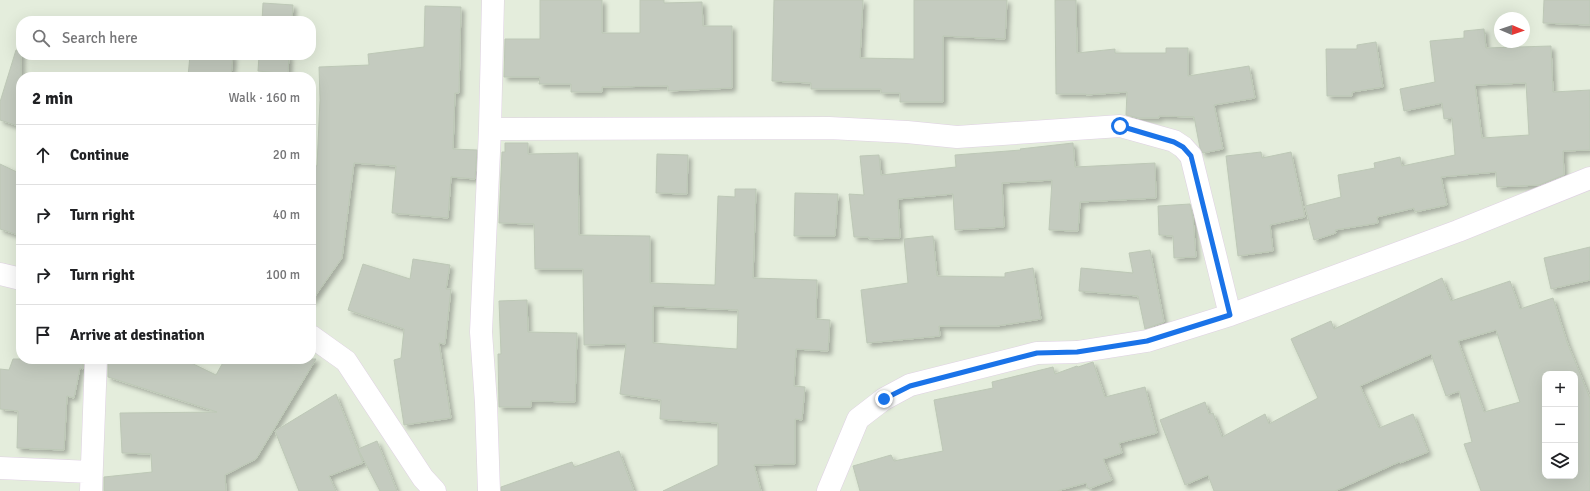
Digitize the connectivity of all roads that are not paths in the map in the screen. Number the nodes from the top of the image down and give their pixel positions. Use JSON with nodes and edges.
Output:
{"nodes":[{"id":1,"x":493,"y":0,"type":"edge"},
{"id":2,"x":490,"y":129,"type":"junction"},
{"id":3,"x":1590,"y":178,"type":"edge"},
{"id":4,"x":0,"y":274,"type":"edge"},
{"id":5,"x":16,"y":278,"type":"edge"},
{"id":6,"x":1230,"y":315,"type":"junction"},
{"id":7,"x":316,"y":340,"type":"edge"},
{"id":8,"x":96,"y":364,"type":"edge"},
{"id":9,"x":0,"y":468,"type":"edge"},
{"id":10,"x":91,"y":482,"type":"edge"},
{"id":11,"x":435,"y":491,"type":"edge"},
{"id":12,"x":489,"y":491,"type":"edge"},
{"id":13,"x":828,"y":491,"type":"edge"}],
"edges":[{"from":1,"to":2,"type":"street"},
{"from":2,"to":6,"type":"street"},
{"from":2,"to":12,"type":"street"},
{"from":3,"to":6,"type":"street"},
{"from":4,"to":5,"type":"street"},
{"from":6,"to":13,"type":"street"},
{"from":7,"to":11,"type":"street"},
{"from":8,"to":10,"type":"street"},
{"from":9,"to":10,"type":"street"}]}
